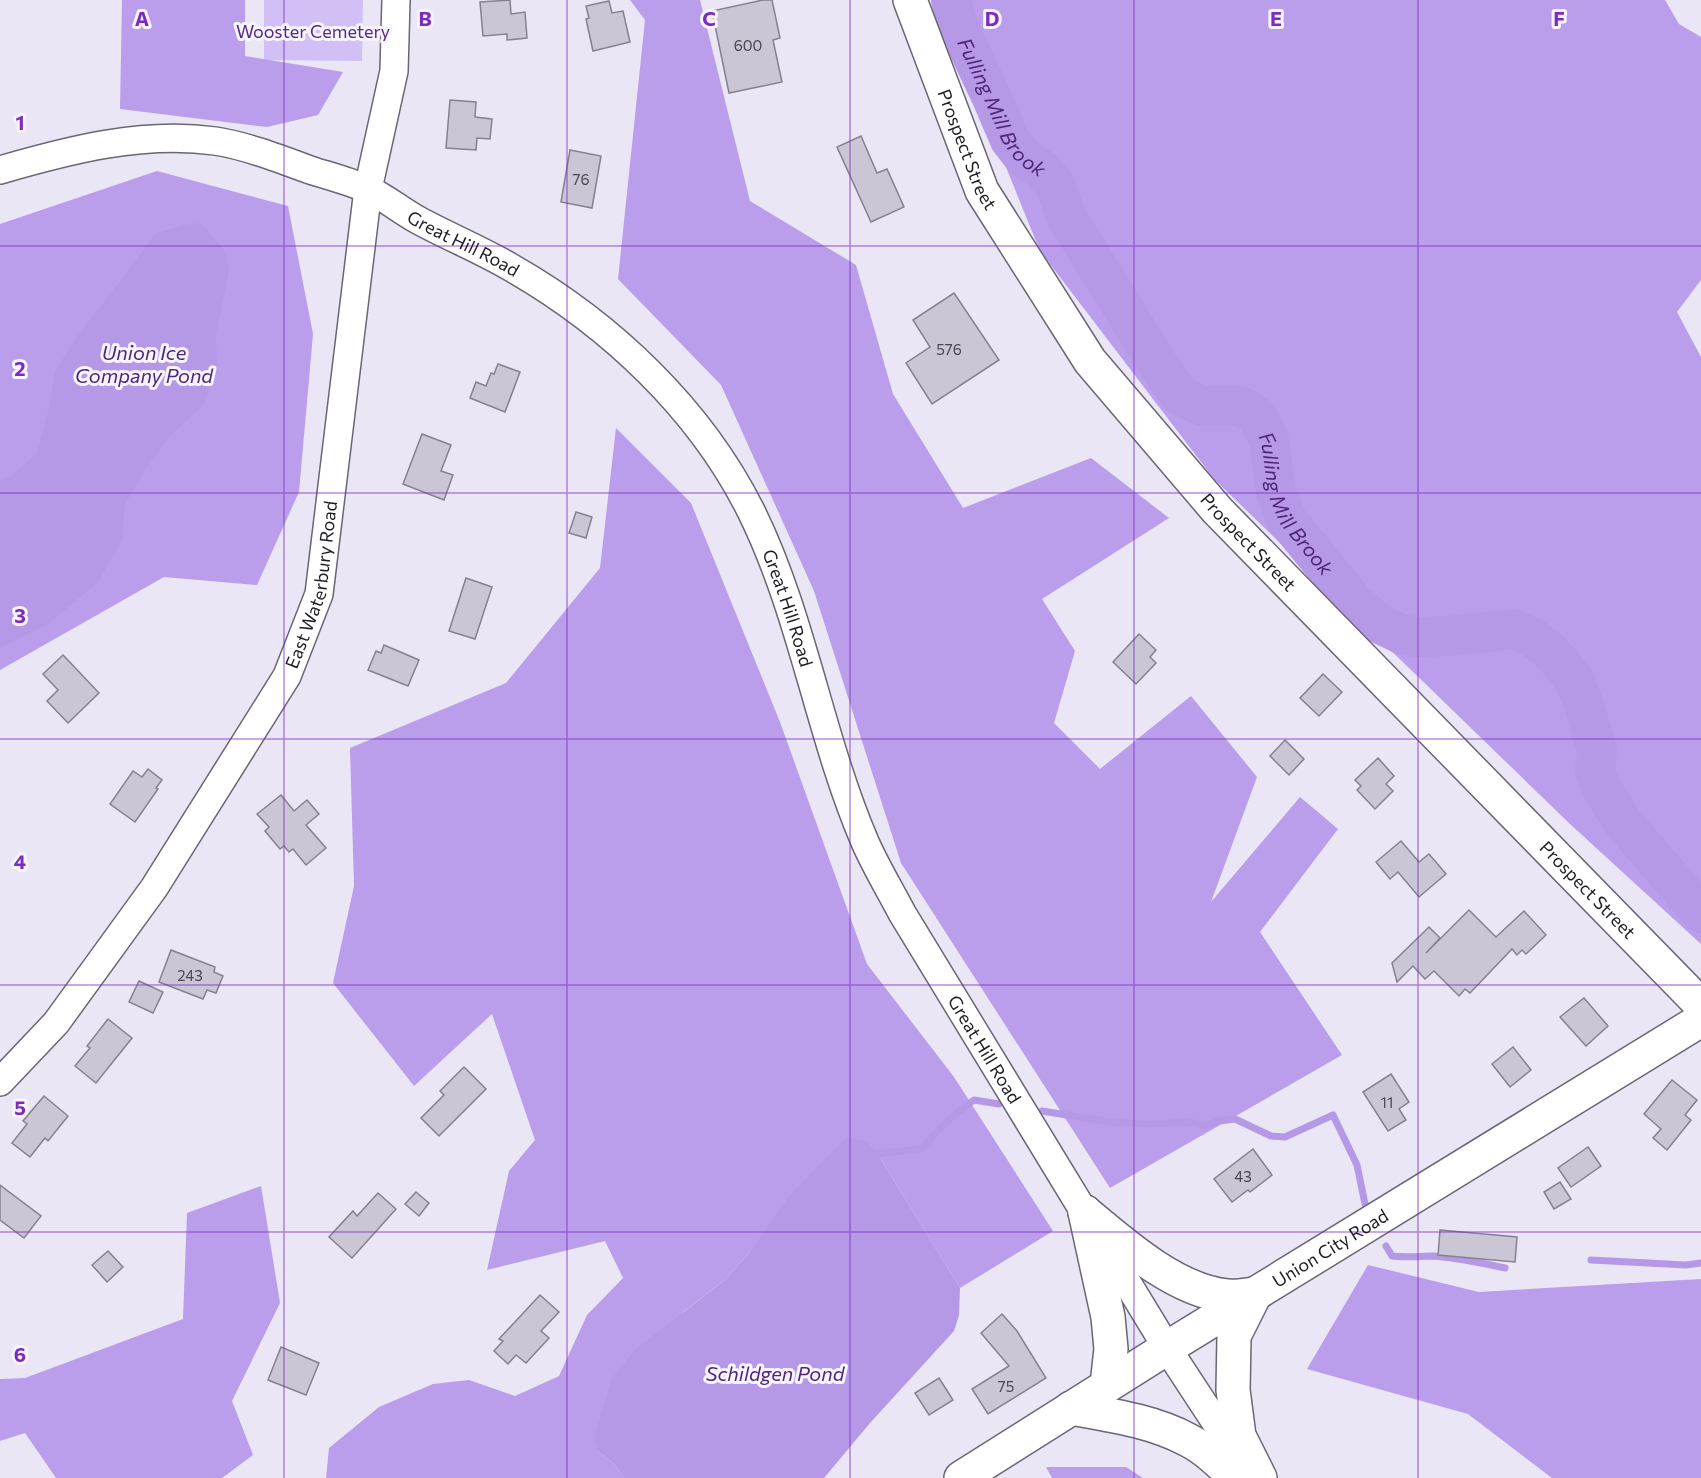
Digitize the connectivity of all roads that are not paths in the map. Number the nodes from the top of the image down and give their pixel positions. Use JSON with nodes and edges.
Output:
{"nodes":[{"id":1,"x":396,"y":0,"type":"edge"},
{"id":2,"x":910,"y":0,"type":"edge"},
{"id":3,"x":0,"y":170,"type":"edge"},
{"id":4,"x":368,"y":189,"type":"junction"},
{"id":5,"x":1701,"y":1005,"type":"edge"},
{"id":6,"x":1701,"y":1020,"type":"edge"},
{"id":7,"x":0,"y":1082,"type":"edge"},
{"id":8,"x":1085,"y":1212,"type":"junction"},
{"id":9,"x":1255,"y":1294,"type":"junction"},
{"id":10,"x":1167,"y":1348,"type":"junction"},
{"id":11,"x":1107,"y":1385,"type":"junction"},
{"id":12,"x":1071,"y":1408,"type":"junction"},
{"id":13,"x":961,"y":1478,"type":"edge"},
{"id":14,"x":1235,"y":1478,"type":"edge"},
{"id":15,"x":1253,"y":1478,"type":"edge"},
{"id":16,"x":1260,"y":1478,"type":"edge"}],
"edges":[{"from":1,"to":4,"type":"street","name":"East Waterbury Road"},
{"from":2,"to":5,"type":"main road","name":"Prospect Street"},
{"from":3,"to":4,"type":"street","name":"Great Hill Road"},
{"from":4,"to":7,"type":"street","name":"East Waterbury Road"},
{"from":4,"to":8,"type":"street","name":"Great Hill Road"},
{"from":6,"to":9,"type":"main road","name":"Union City Road"},
{"from":8,"to":9,"type":"main road"},
{"from":8,"to":10,"type":"street","name":"Great Hill Road"},
{"from":8,"to":11,"type":"main road"},
{"from":9,"to":10,"type":"main road","name":"Union City Road"},
{"from":9,"to":16,"type":"main road"},
{"from":10,"to":11,"type":"main road","name":"Union City Road"},
{"from":10,"to":15,"type":"street","name":"Great Hill Road"},
{"from":11,"to":12,"type":"main road","name":"Union City Road"},
{"from":12,"to":13,"type":"main road","name":"Union City Road"},
{"from":12,"to":14,"type":"main road"}]}
